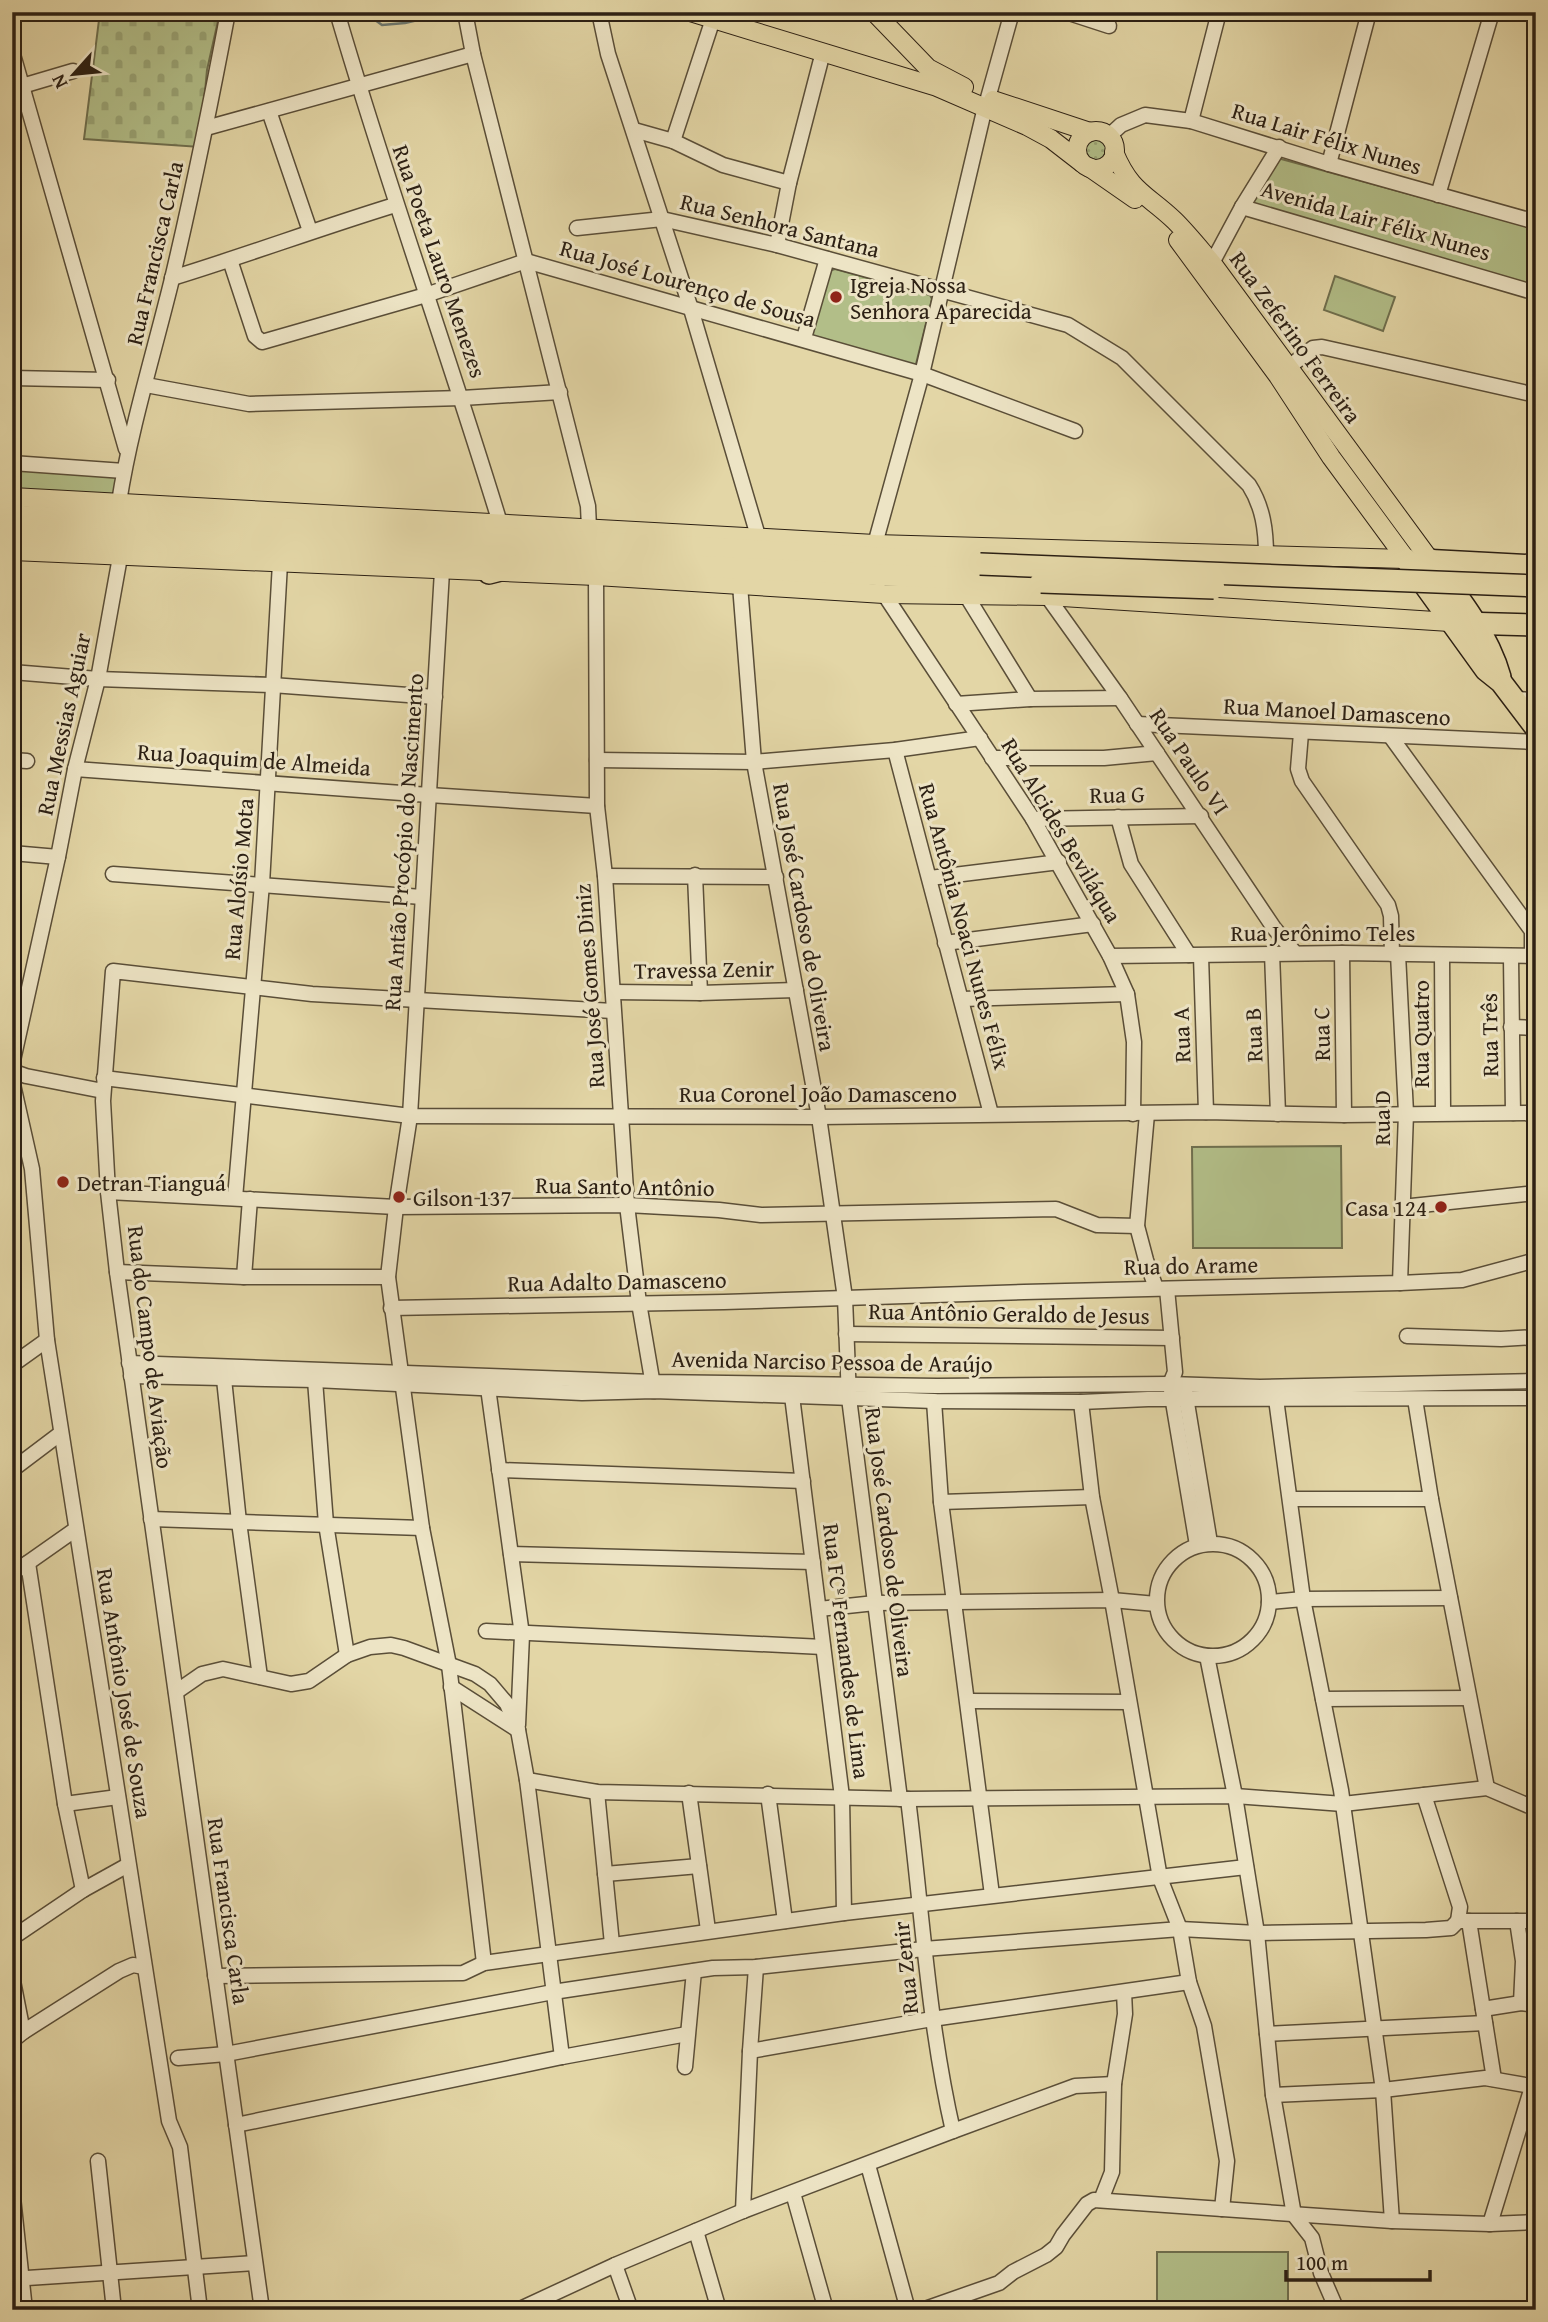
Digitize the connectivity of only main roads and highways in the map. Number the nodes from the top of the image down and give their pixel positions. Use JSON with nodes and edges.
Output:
{"nodes":[{"id":1,"x":690,"y":12,"type":"edge"},
{"id":2,"x":874,"y":12,"type":"edge"},
{"id":3,"x":928,"y":68,"type":"junction"},
{"id":4,"x":916,"y":82,"type":"junction"},
{"id":5,"x":987,"y":103,"type":"junction"},
{"id":6,"x":1090,"y":132,"type":"junction"},
{"id":7,"x":1112,"y":144,"type":"junction"},
{"id":8,"x":1086,"y":165,"type":"junction"},
{"id":9,"x":1338,"y":451,"type":"junction"},
{"id":10,"x":12,"y":497,"type":"edge"},
{"id":11,"x":12,"y":516,"type":"edge"},
{"id":12,"x":492,"y":523,"type":"junction"},
{"id":13,"x":428,"y":534,"type":"junction"},
{"id":14,"x":12,"y":535,"type":"edge"},
{"id":15,"x":12,"y":551,"type":"edge"},
{"id":16,"x":548,"y":557,"type":"junction"},
{"id":17,"x":1406,"y":559,"type":"junction"},
{"id":18,"x":1430,"y":560,"type":"junction"},
{"id":19,"x":1536,"y":566,"type":"edge"},
{"id":20,"x":489,"y":573,"type":"junction"},
{"id":21,"x":1536,"y":586,"type":"edge"},
{"id":22,"x":1044,"y":589,"type":"junction"},
{"id":23,"x":1536,"y":601,"type":"edge"},
{"id":24,"x":1450,"y":622,"type":"junction"},
{"id":25,"x":1474,"y":623,"type":"junction"},
{"id":26,"x":1536,"y":625,"type":"edge"},
{"id":27,"x":1501,"y":682,"type":"junction"},
{"id":28,"x":1525,"y":699,"type":"edge"},
{"id":29,"x":1536,"y":728,"type":"edge"}],
"edges":[{"from":1,"to":4,"type":"main road"},
{"from":2,"to":3,"type":"main road","name":"Rua Zeferino Ferreira"},
{"from":3,"to":4,"type":"main road"},
{"from":3,"to":5,"type":"main road","name":"Rua Zeferino Ferreira"},
{"from":4,"to":5,"type":"main road","name":"Rua Zeferino Ferreira"},
{"from":5,"to":6,"type":"main road","name":"Rua Zeferino Ferreira"},
{"from":5,"to":8,"type":"main road","name":"Rua Zeferino Ferreira"},
{"from":6,"to":7,"type":"main road"},
{"from":6,"to":8,"type":"main road"},
{"from":7,"to":8,"type":"main road"},
{"from":7,"to":9,"type":"main road","name":"Rua Zeferino Ferreira"},
{"from":8,"to":9,"type":"main road","name":"Rua Zeferino Ferreira"},
{"from":9,"to":17,"type":"main road","name":"Rua Zeferino Ferreira"},
{"from":9,"to":18,"type":"main road","name":"Rua Zeferino Ferreira"},
{"from":10,"to":12,"type":"main road"},
{"from":11,"to":13,"type":"highway"},
{"from":12,"to":13,"type":"highway"},
{"from":12,"to":17,"type":"main road"},
{"from":13,"to":21,"type":"highway","bridge":true},
{"from":14,"to":16,"type":"highway"},
{"from":15,"to":20,"type":"main road"},
{"from":16,"to":20,"type":"highway"},
{"from":16,"to":22,"type":"highway"},
{"from":17,"to":18,"type":"highway"},
{"from":17,"to":24,"type":"highway"},
{"from":18,"to":19,"type":"highway"},
{"from":18,"to":25,"type":"highway"},
{"from":20,"to":22,"type":"main road"},
{"from":22,"to":23,"type":"highway","bridge":true},
{"from":22,"to":24,"type":"main road"},
{"from":24,"to":25,"type":"highway"},
{"from":24,"to":27,"type":"highway"},
{"from":25,"to":26,"type":"highway"},
{"from":25,"to":27,"type":"highway"},
{"from":27,"to":28,"type":"highway"},
{"from":28,"to":29,"type":"highway"}]}
